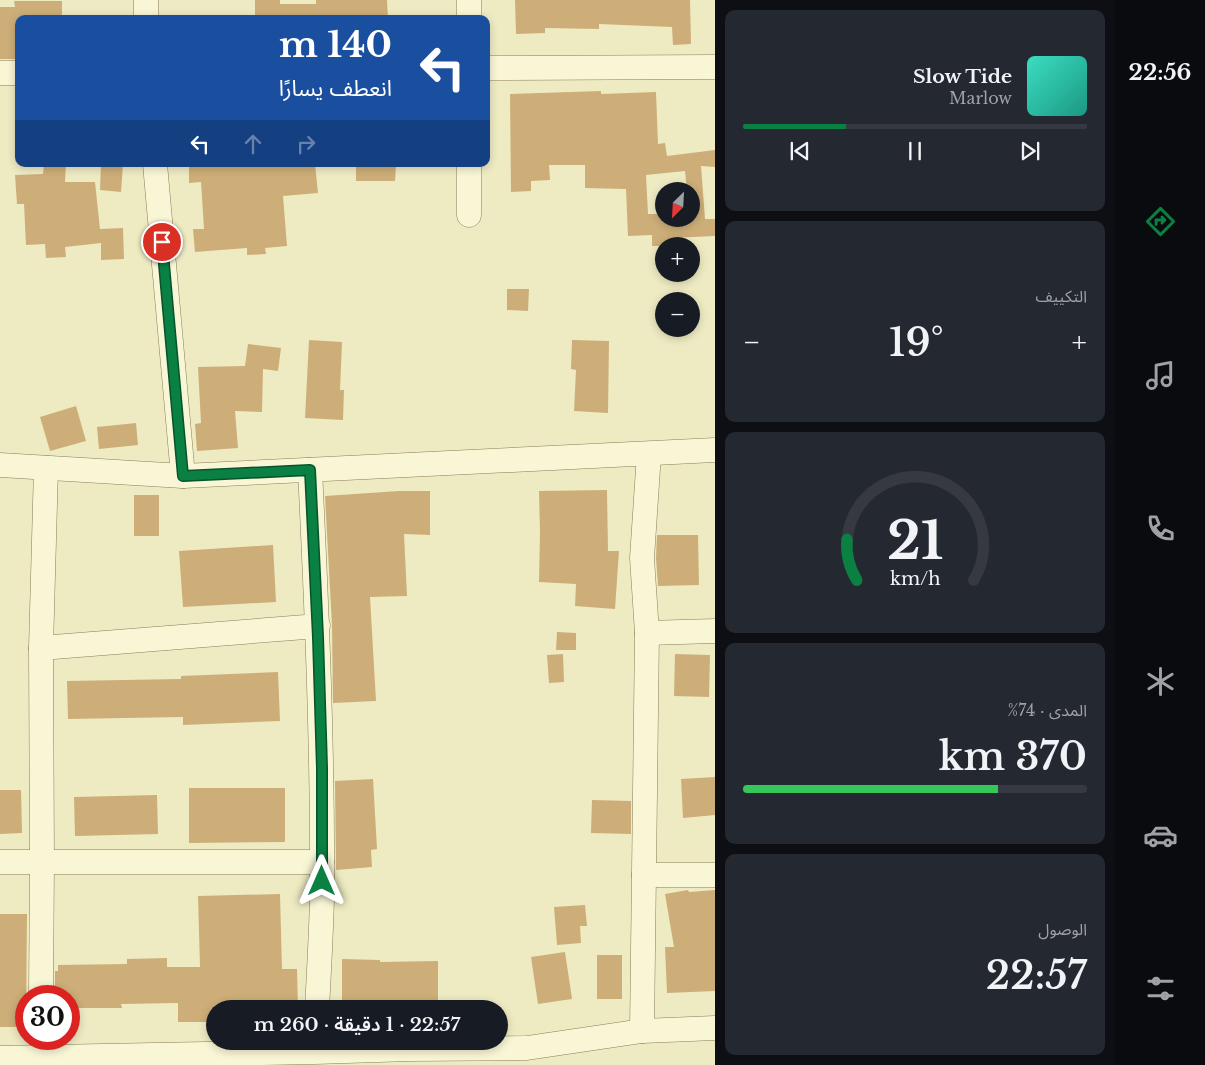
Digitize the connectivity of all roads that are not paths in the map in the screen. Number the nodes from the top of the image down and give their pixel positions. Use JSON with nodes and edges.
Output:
{"nodes":[{"id":1,"x":146,"y":0,"type":"edge"},
{"id":2,"x":469,"y":0,"type":"edge"},
{"id":3,"x":146,"y":15,"type":"edge"},
{"id":4,"x":469,"y":15,"type":"edge"},
{"id":5,"x":715,"y":67,"type":"edge"},
{"id":6,"x":490,"y":68,"type":"edge"},
{"id":7,"x":15,"y":72,"type":"edge"},
{"id":8,"x":0,"y":73,"type":"edge"},
{"id":9,"x":154,"y":167,"type":"edge"},
{"id":10,"x":469,"y":167,"type":"edge"},
{"id":11,"x":469,"y":215,"type":"dead end"},
{"id":12,"x":715,"y":450,"type":"edge"},
{"id":13,"x":650,"y":454,"type":"junction"},
{"id":14,"x":0,"y":465,"type":"edge"},
{"id":15,"x":46,"y":468,"type":"junction"},
{"id":16,"x":310,"y":470,"type":"junction"},
{"id":17,"x":183,"y":476,"type":"junction"},
{"id":18,"x":318,"y":626,"type":"junction"},
{"id":19,"x":715,"y":631,"type":"edge"},
{"id":20,"x":647,"y":633,"type":"junction"},
{"id":21,"x":41,"y":648,"type":"junction"},
{"id":22,"x":0,"y":862,"type":"edge"},
{"id":23,"x":42,"y":862,"type":"junction"},
{"id":24,"x":322,"y":862,"type":"junction"},
{"id":25,"x":715,"y":875,"type":"edge"},
{"id":26,"x":644,"y":876,"type":"junction"},
{"id":27,"x":41,"y":985,"type":"edge"},
{"id":28,"x":317,"y":1000,"type":"edge"},
{"id":29,"x":715,"y":1028,"type":"edge"},
{"id":30,"x":642,"y":1031,"type":"junction"},
{"id":31,"x":206,"y":1047,"type":"edge"},
{"id":32,"x":80,"y":1048,"type":"edge"},
{"id":33,"x":33,"y":1050,"type":"edge"},
{"id":34,"x":344,"y":1050,"type":"edge"},
{"id":35,"x":411,"y":1057,"type":"edge"},
{"id":36,"x":0,"y":1058,"type":"edge"}],
"edges":[{"from":1,"to":3,"type":"street"},
{"from":2,"to":4,"type":"street"},
{"from":5,"to":6,"type":"street"},
{"from":7,"to":8,"type":"street"},
{"from":9,"to":17,"type":"street"},
{"from":10,"to":11,"type":"street"},
{"from":12,"to":13,"type":"street"},
{"from":13,"to":16,"type":"street"},
{"from":13,"to":20,"type":"street"},
{"from":14,"to":15,"type":"street"},
{"from":15,"to":17,"type":"street"},
{"from":15,"to":21,"type":"street"},
{"from":16,"to":17,"type":"street"},
{"from":16,"to":18,"type":"street"},
{"from":18,"to":21,"type":"street"},
{"from":18,"to":24,"type":"street"},
{"from":19,"to":20,"type":"street"},
{"from":20,"to":26,"type":"street"},
{"from":21,"to":23,"type":"street"},
{"from":22,"to":23,"type":"street"},
{"from":23,"to":24,"type":"street"},
{"from":23,"to":27,"type":"street"},
{"from":24,"to":28,"type":"street"},
{"from":25,"to":26,"type":"street"},
{"from":26,"to":30,"type":"street"},
{"from":29,"to":30,"type":"street"},
{"from":30,"to":35,"type":"street"},
{"from":31,"to":32,"type":"street"},
{"from":33,"to":36,"type":"street"},
{"from":34,"to":35,"type":"street"}]}
